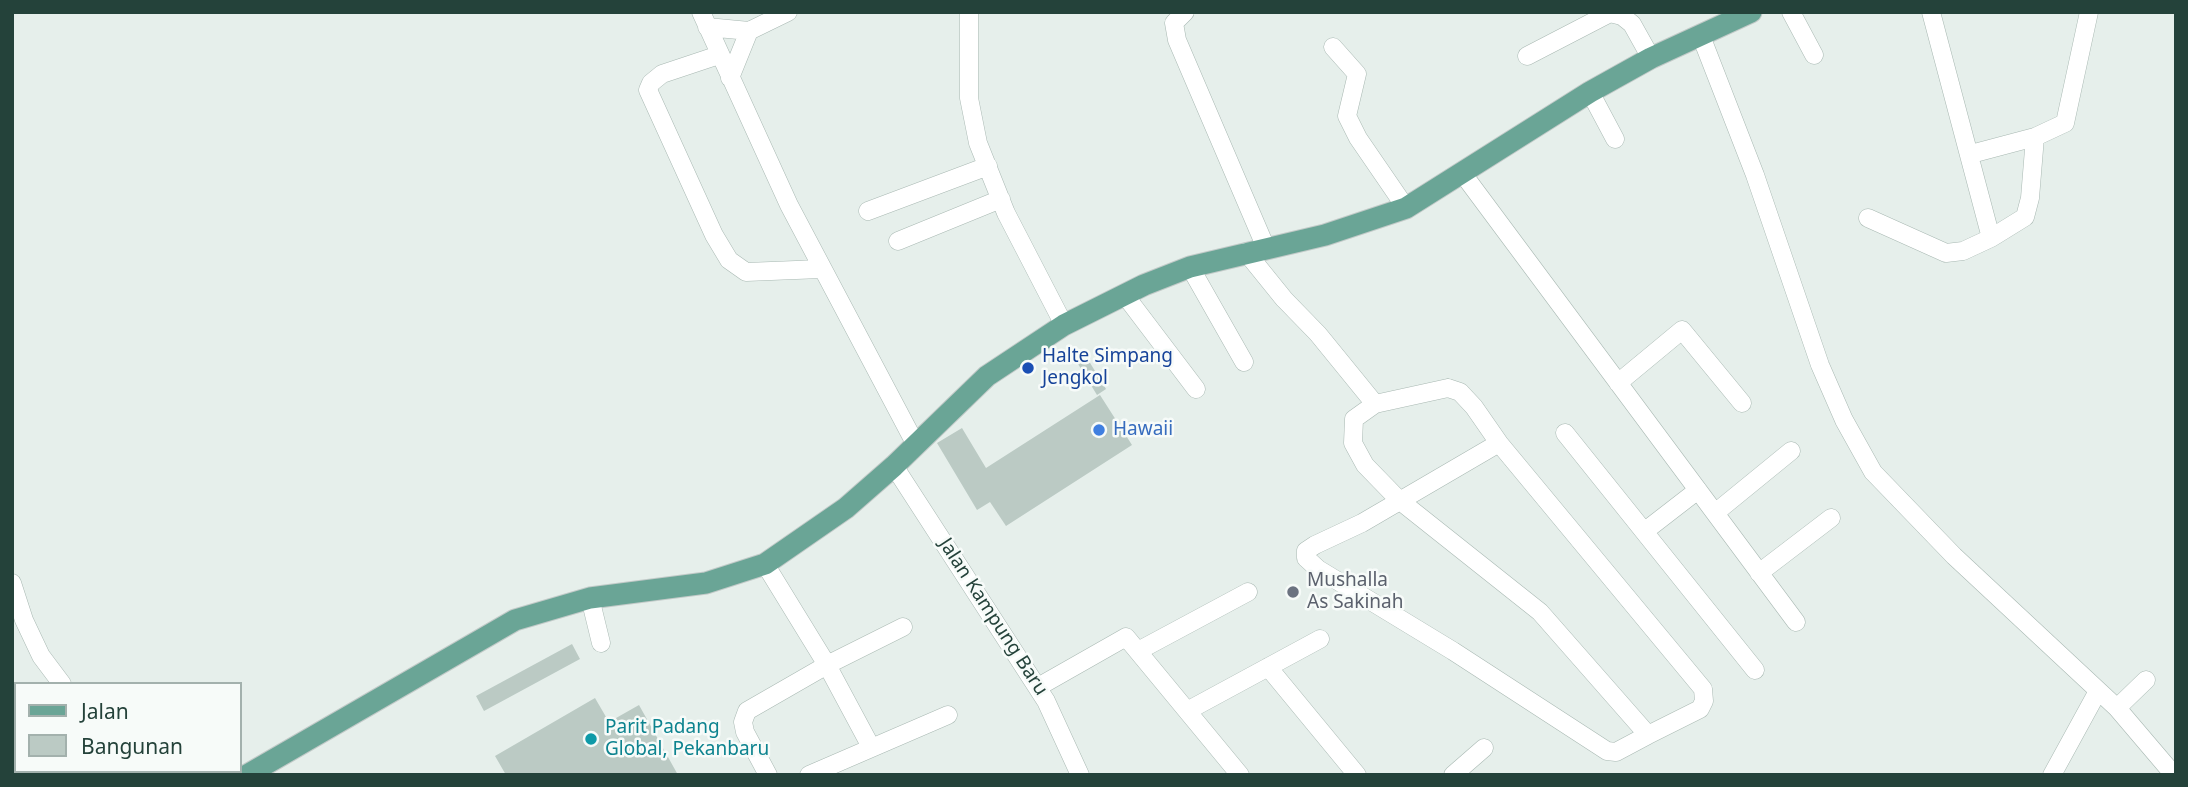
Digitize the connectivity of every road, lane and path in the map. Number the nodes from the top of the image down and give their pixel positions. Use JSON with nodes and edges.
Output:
{"nodes":[{"id":1,"x":789,"y":12,"type":"edge"},
{"id":2,"x":969,"y":12,"type":"edge"},
{"id":3,"x":1185,"y":12,"type":"edge"},
{"id":4,"x":1751,"y":12,"type":"edge"},
{"id":5,"x":1791,"y":12,"type":"edge"},
{"id":6,"x":1931,"y":12,"type":"edge"},
{"id":7,"x":2089,"y":12,"type":"edge"},
{"id":8,"x":704,"y":20,"type":"edge"},
{"id":9,"x":749,"y":31,"type":"junction"},
{"id":10,"x":1701,"y":36,"type":"junction"},
{"id":11,"x":1334,"y":47,"type":"dead end"},
{"id":12,"x":719,"y":55,"type":"junction"},
{"id":13,"x":1814,"y":55,"type":"dead end"},
{"id":14,"x":1527,"y":56,"type":"dead end"},
{"id":15,"x":1651,"y":58,"type":"junction"},
{"id":16,"x":730,"y":78,"type":"junction"},
{"id":17,"x":1590,"y":92,"type":"junction"},
{"id":18,"x":2035,"y":137,"type":"junction"},
{"id":19,"x":1615,"y":139,"type":"dead end"},
{"id":20,"x":1971,"y":154,"type":"junction"},
{"id":21,"x":988,"y":166,"type":"junction"},
{"id":22,"x":1463,"y":174,"type":"junction"},
{"id":23,"x":1000,"y":200,"type":"junction"},
{"id":24,"x":1406,"y":208,"type":"junction"},
{"id":25,"x":867,"y":211,"type":"dead end"},
{"id":26,"x":1868,"y":218,"type":"dead end"},
{"id":27,"x":1991,"y":238,"type":"junction"},
{"id":28,"x":898,"y":241,"type":"dead end"},
{"id":29,"x":1256,"y":250,"type":"junction"},
{"id":30,"x":1190,"y":267,"type":"junction"},
{"id":31,"x":821,"y":269,"type":"junction"},
{"id":32,"x":1124,"y":294,"type":"junction"},
{"id":33,"x":1064,"y":325,"type":"junction"},
{"id":34,"x":1244,"y":362,"type":"dead end"},
{"id":35,"x":1618,"y":383,"type":"junction"},
{"id":36,"x":1196,"y":389,"type":"dead end"},
{"id":37,"x":1742,"y":403,"type":"dead end"},
{"id":38,"x":1375,"y":404,"type":"junction"},
{"id":39,"x":1564,"y":433,"type":"dead end"},
{"id":40,"x":1499,"y":443,"type":"junction"},
{"id":41,"x":916,"y":445,"type":"junction"},
{"id":42,"x":1791,"y":451,"type":"dead end"},
{"id":43,"x":894,"y":466,"type":"junction"},
{"id":44,"x":1698,"y":490,"type":"junction"},
{"id":45,"x":1399,"y":500,"type":"junction"},
{"id":46,"x":1715,"y":513,"type":"junction"},
{"id":47,"x":1831,"y":518,"type":"dead end"},
{"id":48,"x":1645,"y":531,"type":"junction"},
{"id":49,"x":765,"y":564,"type":"junction"},
{"id":50,"x":1759,"y":573,"type":"junction"},
{"id":51,"x":12,"y":583,"type":"edge"},
{"id":52,"x":1248,"y":592,"type":"dead end"},
{"id":53,"x":590,"y":598,"type":"junction"},
{"id":54,"x":1796,"y":622,"type":"dead end"},
{"id":55,"x":903,"y":627,"type":"dead end"},
{"id":56,"x":1320,"y":639,"type":"dead end"},
{"id":57,"x":601,"y":643,"type":"dead end"},
{"id":58,"x":1138,"y":651,"type":"junction"},
{"id":59,"x":827,"y":665,"type":"junction"},
{"id":60,"x":1268,"y":667,"type":"junction"},
{"id":61,"x":1755,"y":670,"type":"dead end"},
{"id":62,"x":2146,"y":680,"type":"dead end"},
{"id":63,"x":60,"y":682,"type":"edge"},
{"id":64,"x":1038,"y":687,"type":"junction"},
{"id":65,"x":2098,"y":691,"type":"junction"},
{"id":66,"x":2117,"y":708,"type":"junction"},
{"id":67,"x":1187,"y":710,"type":"junction"},
{"id":68,"x":948,"y":715,"type":"dead end"},
{"id":69,"x":1648,"y":735,"type":"junction"},
{"id":70,"x":871,"y":747,"type":"junction"},
{"id":71,"x":1484,"y":748,"type":"dead end"},
{"id":72,"x":247,"y":775,"type":"edge"},
{"id":73,"x":768,"y":775,"type":"edge"},
{"id":74,"x":808,"y":775,"type":"edge"},
{"id":75,"x":1080,"y":775,"type":"edge"},
{"id":76,"x":1240,"y":775,"type":"edge"},
{"id":77,"x":1357,"y":775,"type":"edge"},
{"id":78,"x":1453,"y":775,"type":"edge"},
{"id":79,"x":2052,"y":775,"type":"edge"},
{"id":80,"x":2174,"y":775,"type":"edge"}],
"edges":[{"from":1,"to":9,"type":"street"},
{"from":2,"to":21,"type":"street"},
{"from":3,"to":29,"type":"street"},
{"from":4,"to":10,"type":"main road"},
{"from":5,"to":13,"type":"street"},
{"from":6,"to":20,"type":"street"},
{"from":7,"to":18,"type":"street"},
{"from":8,"to":9,"type":"street"},
{"from":8,"to":12,"type":"street"},
{"from":9,"to":16,"type":"street"},
{"from":10,"to":15,"type":"main road"},
{"from":10,"to":65,"type":"street"},
{"from":11,"to":24,"type":"street"},
{"from":12,"to":16,"type":"street"},
{"from":12,"to":31,"type":"street"},
{"from":14,"to":15,"type":"street"},
{"from":15,"to":17,"type":"main road"},
{"from":16,"to":31,"type":"street"},
{"from":17,"to":19,"type":"street"},
{"from":17,"to":22,"type":"main road"},
{"from":18,"to":20,"type":"street"},
{"from":18,"to":27,"type":"street"},
{"from":20,"to":27,"type":"street"},
{"from":21,"to":23,"type":"street"},
{"from":21,"to":25,"type":"street"},
{"from":22,"to":24,"type":"main road"},
{"from":22,"to":35,"type":"street"},
{"from":23,"to":28,"type":"street"},
{"from":23,"to":33,"type":"street"},
{"from":24,"to":29,"type":"main road"},
{"from":26,"to":27,"type":"street"},
{"from":29,"to":30,"type":"main road"},
{"from":29,"to":38,"type":"street"},
{"from":30,"to":32,"type":"main road"},
{"from":30,"to":34,"type":"street"},
{"from":31,"to":41,"type":"street"},
{"from":32,"to":33,"type":"main road"},
{"from":32,"to":36,"type":"street"},
{"from":33,"to":41,"type":"main road"},
{"from":35,"to":37,"type":"street"},
{"from":35,"to":44,"type":"street"},
{"from":38,"to":40,"type":"street"},
{"from":38,"to":45,"type":"street"},
{"from":39,"to":48,"type":"street"},
{"from":40,"to":45,"type":"street"},
{"from":40,"to":69,"type":"street"},
{"from":41,"to":43,"type":"main road"},
{"from":42,"to":46,"type":"street"},
{"from":43,"to":49,"type":"main road"},
{"from":43,"to":64,"type":"street","name":"Jalan Kampung Baru"},
{"from":44,"to":46,"type":"street"},
{"from":44,"to":48,"type":"street"},
{"from":45,"to":69,"type":"street"},
{"from":45,"to":69,"type":"street"},
{"from":46,"to":50,"type":"street"},
{"from":47,"to":50,"type":"street"},
{"from":48,"to":61,"type":"street"},
{"from":49,"to":53,"type":"main road"},
{"from":49,"to":59,"type":"street"},
{"from":50,"to":54,"type":"street"},
{"from":51,"to":63,"type":"street"},
{"from":52,"to":58,"type":"street"},
{"from":53,"to":57,"type":"street"},
{"from":53,"to":72,"type":"main road"},
{"from":55,"to":59,"type":"street"},
{"from":56,"to":60,"type":"street"},
{"from":58,"to":64,"type":"street"},
{"from":58,"to":67,"type":"street"},
{"from":59,"to":70,"type":"street"},
{"from":59,"to":73,"type":"street"},
{"from":60,"to":67,"type":"street"},
{"from":60,"to":77,"type":"street"},
{"from":62,"to":66,"type":"street"},
{"from":64,"to":75,"type":"street","name":"Jalan Kampung Baru"},
{"from":65,"to":66,"type":"street"},
{"from":65,"to":79,"type":"street"},
{"from":66,"to":80,"type":"street"},
{"from":67,"to":76,"type":"street"},
{"from":68,"to":70,"type":"street"},
{"from":70,"to":74,"type":"street"},
{"from":71,"to":78,"type":"street"}]}
